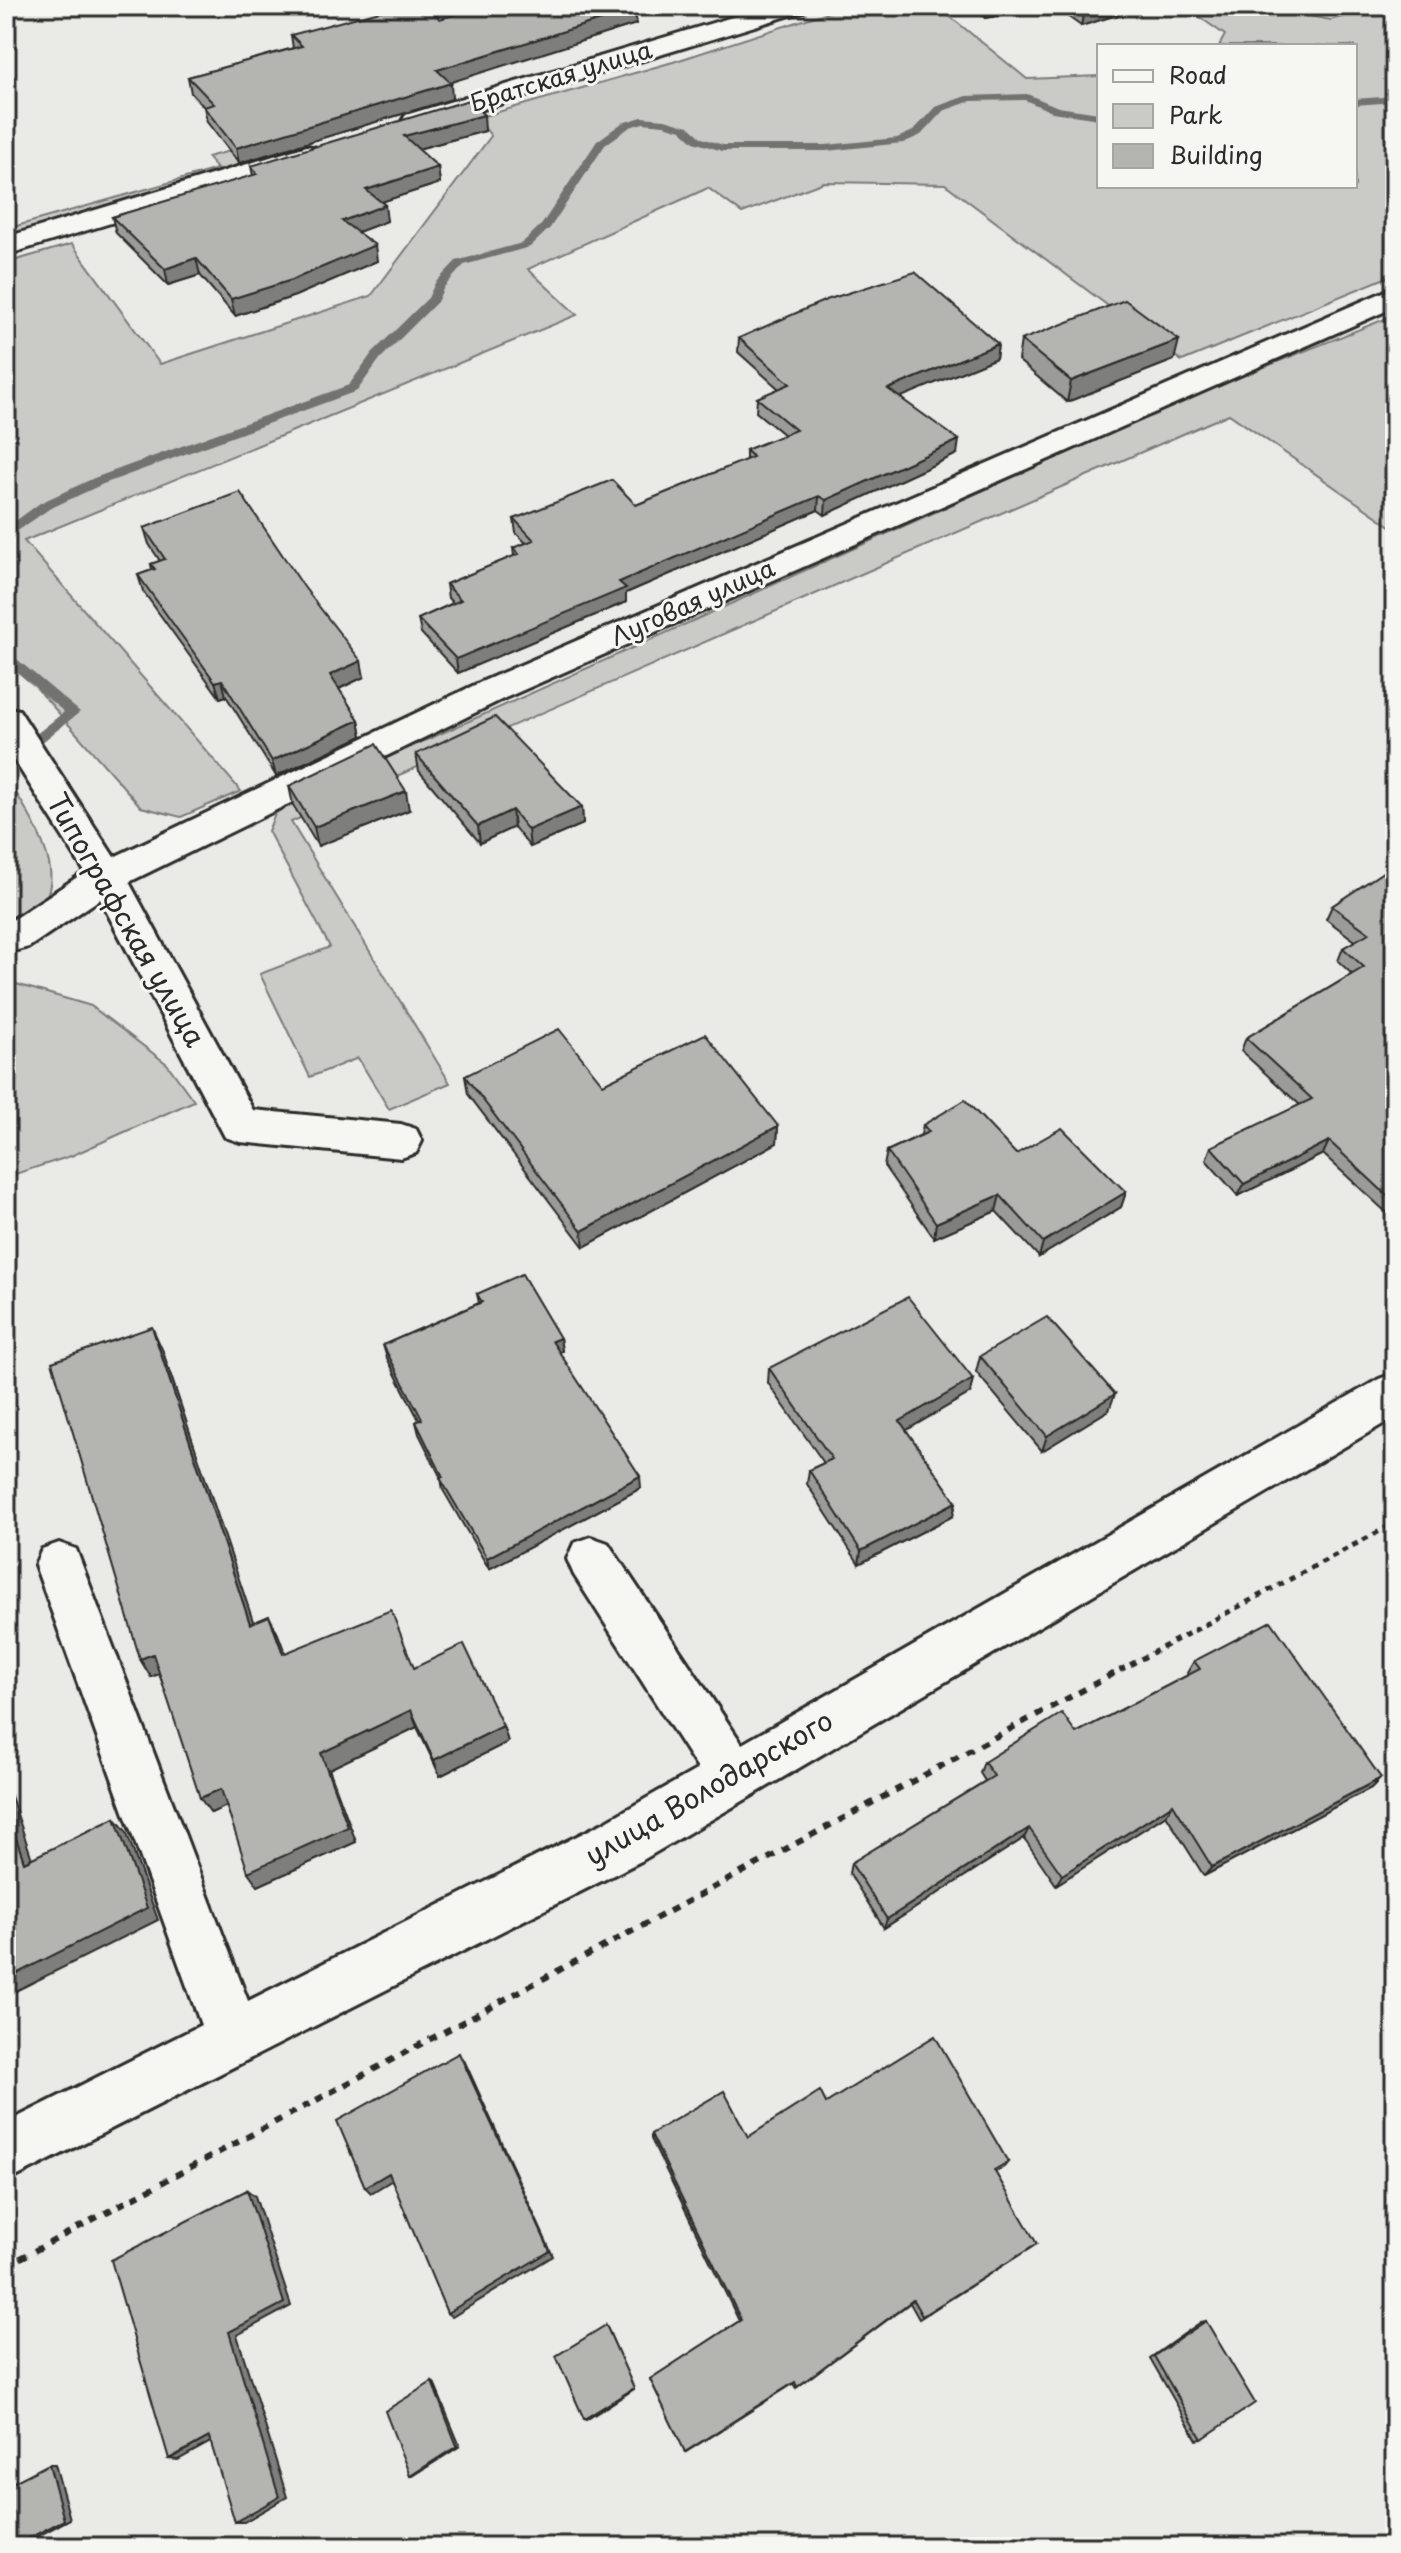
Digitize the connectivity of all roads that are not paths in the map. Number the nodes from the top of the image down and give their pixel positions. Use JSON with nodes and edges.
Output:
{"nodes":[{"id":1,"x":795,"y":6,"type":"edge"},
{"id":2,"x":394,"y":127,"type":"edge"},
{"id":3,"x":335,"y":146,"type":"edge"},
{"id":4,"x":6,"y":246,"type":"edge"},
{"id":5,"x":1395,"y":296,"type":"edge"},
{"id":6,"x":6,"y":719,"type":"edge"},
{"id":7,"x":107,"y":876,"type":"junction"},
{"id":8,"x":6,"y":939,"type":"edge"},
{"id":9,"x":401,"y":1141,"type":"dead end"},
{"id":10,"x":1395,"y":1393,"type":"edge"},
{"id":11,"x":591,"y":1559,"type":"dead end"},
{"id":12,"x":59,"y":1565,"type":"dead end"},
{"id":13,"x":732,"y":1775,"type":"junction"},
{"id":14,"x":234,"y":2038,"type":"junction"},
{"id":15,"x":6,"y":2153,"type":"edge"}],
"edges":[{"from":1,"to":2,"type":"street","name":"Братская улица"},
{"from":3,"to":4,"type":"street"},
{"from":5,"to":7,"type":"street","name":"Луговая улица"},
{"from":6,"to":7,"type":"street","name":"Типографская улица"},
{"from":7,"to":8,"type":"street","name":"Луговая улица"},
{"from":7,"to":9,"type":"street","name":"Типографская улица"},
{"from":10,"to":13,"type":"street","name":"улица Володарского"},
{"from":11,"to":13,"type":"street"},
{"from":12,"to":14,"type":"street"},
{"from":13,"to":14,"type":"street","name":"улица Володарского"},
{"from":14,"to":15,"type":"street","name":"улица Володарского"}]}
